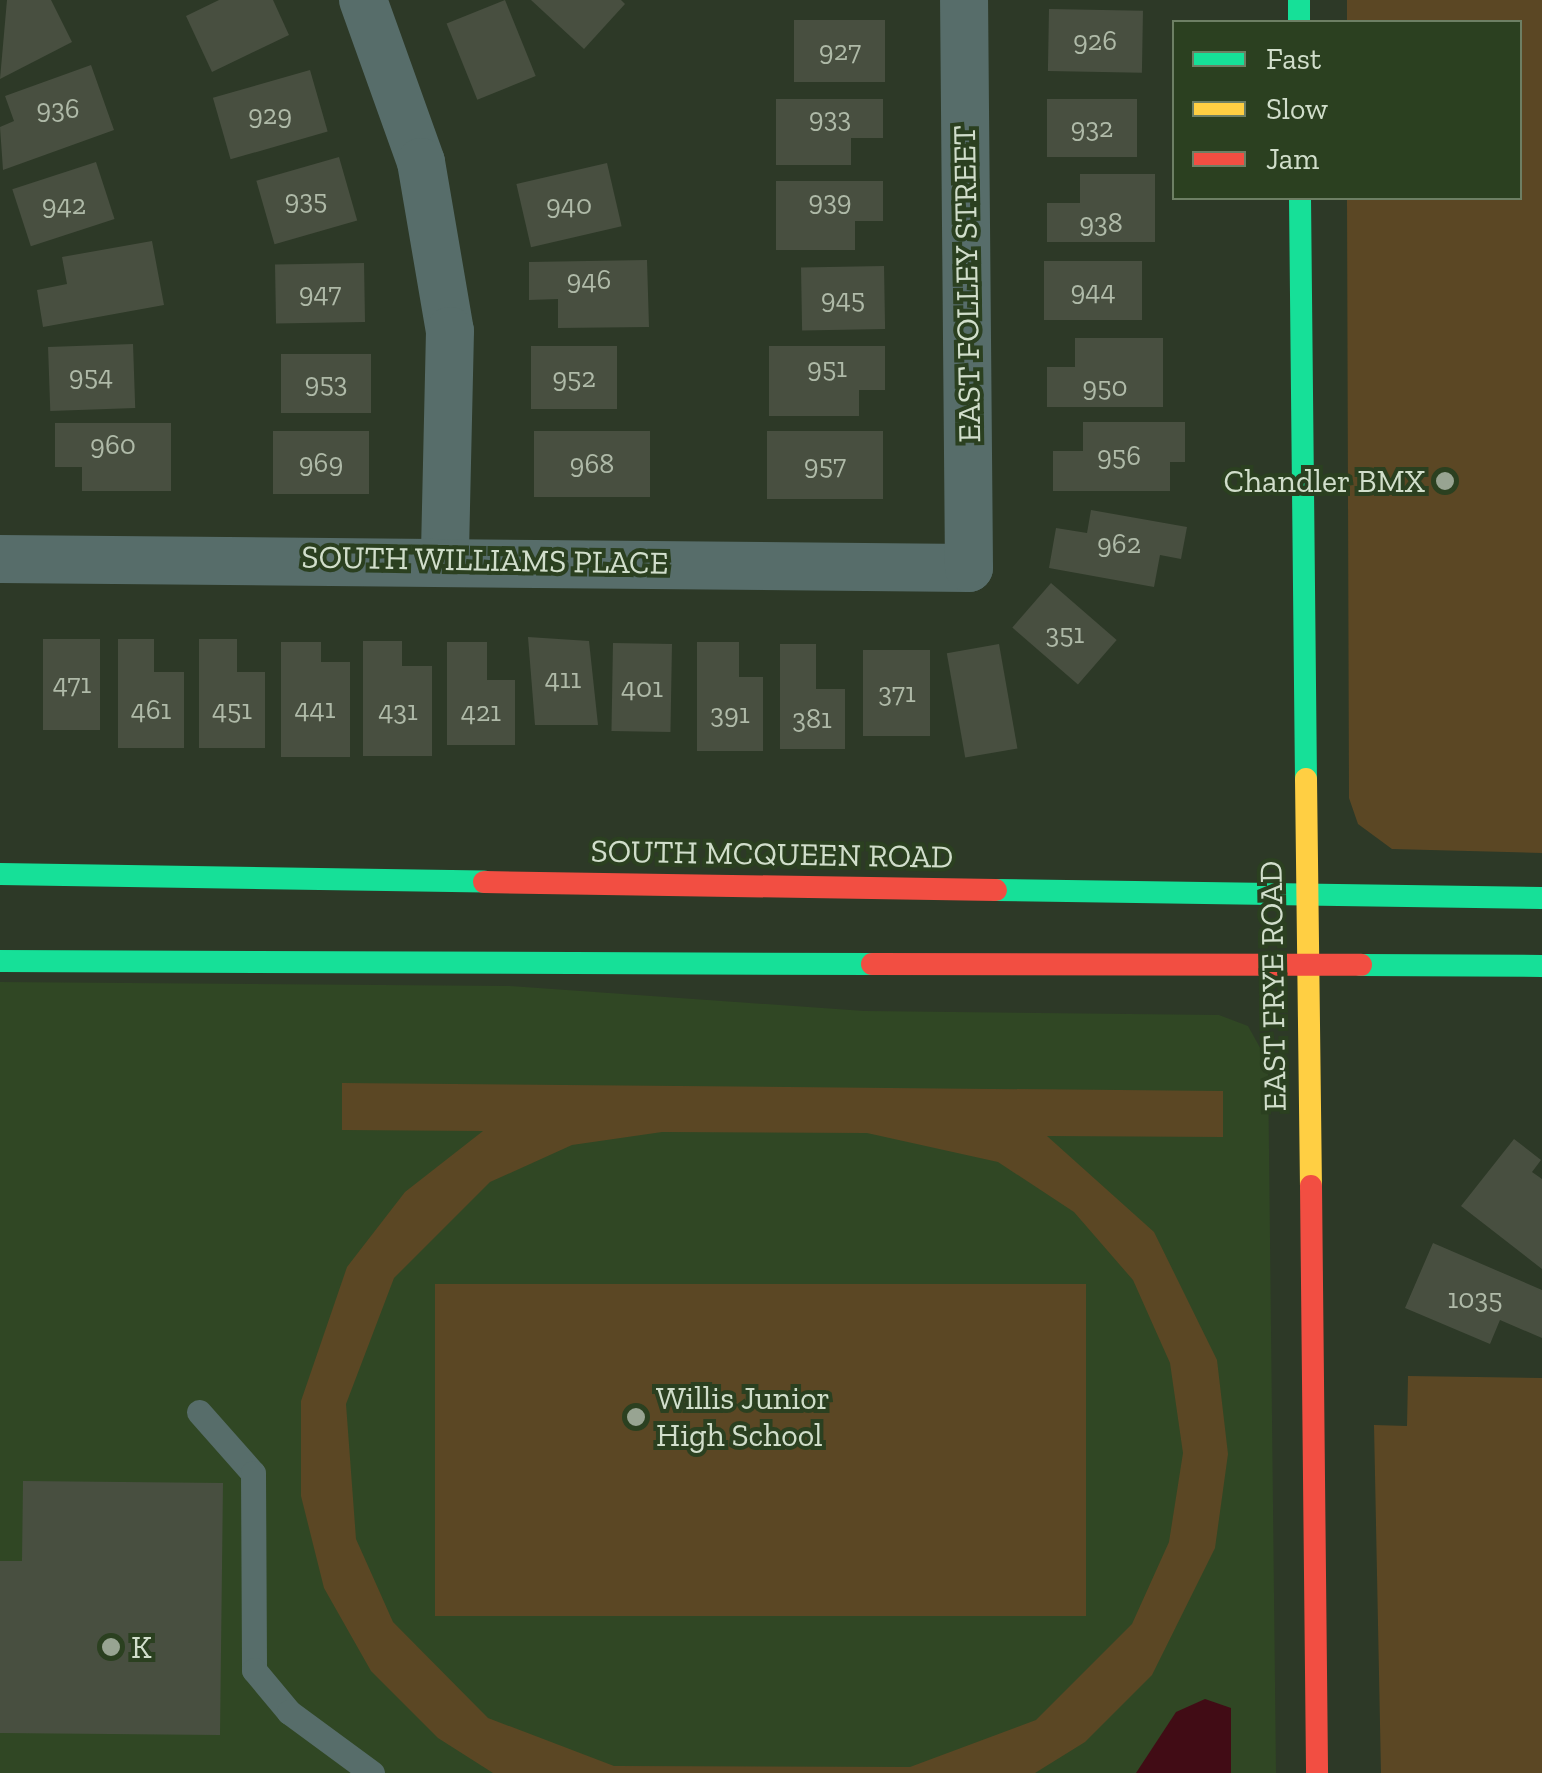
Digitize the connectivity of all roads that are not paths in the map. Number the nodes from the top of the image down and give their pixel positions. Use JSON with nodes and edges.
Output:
{"nodes":[{"id":1,"x":363,"y":0,"type":"edge"},
{"id":2,"x":964,"y":0,"type":"edge"},
{"id":3,"x":1300,"y":200,"type":"edge"},
{"id":4,"x":0,"y":558,"type":"edge"},
{"id":5,"x":445,"y":558,"type":"junction"},
{"id":6,"x":969,"y":568,"type":"joint"},
{"id":7,"x":0,"y":874,"type":"edge"},
{"id":8,"x":1303,"y":895,"type":"junction"},
{"id":9,"x":1542,"y":898,"type":"edge"},
{"id":10,"x":0,"y":961,"type":"edge"},
{"id":11,"x":1307,"y":966,"type":"junction"},
{"id":12,"x":1542,"y":966,"type":"edge"},
{"id":13,"x":199,"y":1412,"type":"dead end"},
{"id":14,"x":372,"y":1773,"type":"edge"},
{"id":15,"x":1317,"y":1773,"type":"edge"}],
"edges":[{"from":1,"to":5,"type":"street"},
{"from":2,"to":6,"type":"street","name":"EAST FOLLEY STREET"},
{"from":3,"to":8,"type":"main road","name":"EAST FRYE ROAD"},
{"from":4,"to":5,"type":"street","name":"SOUTH WILLIAMS PLACE"},
{"from":5,"to":6,"type":"street","name":"SOUTH WILLIAMS PLACE"},
{"from":7,"to":8,"type":"main road","name":"SOUTH MCQUEEN ROAD"},
{"from":8,"to":9,"type":"main road","name":"SOUTH MCQUEEN ROAD"},
{"from":8,"to":11,"type":"main road","name":"EAST FRYE ROAD"},
{"from":10,"to":11,"type":"main road"},
{"from":11,"to":12,"type":"main road"},
{"from":11,"to":15,"type":"main road","name":"EAST FRYE ROAD"},
{"from":13,"to":14,"type":"lane"}]}
